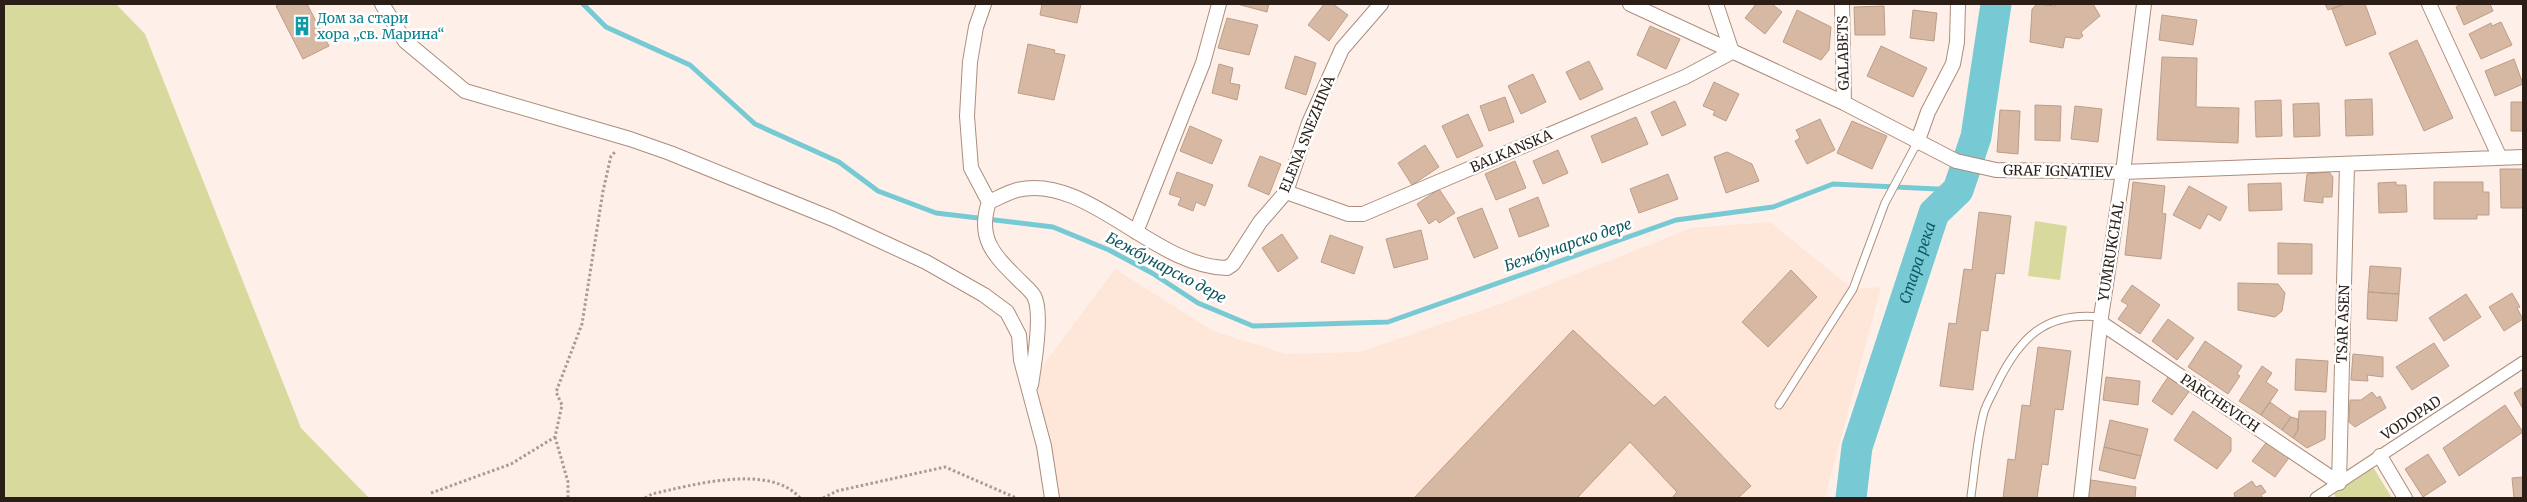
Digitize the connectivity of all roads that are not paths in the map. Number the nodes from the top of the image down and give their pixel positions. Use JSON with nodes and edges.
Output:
{"nodes":[{"id":1,"x":382,"y":4,"type":"edge"},
{"id":2,"x":984,"y":4,"type":"edge"},
{"id":3,"x":1219,"y":4,"type":"edge"},
{"id":4,"x":1381,"y":4,"type":"edge"},
{"id":5,"x":1630,"y":4,"type":"edge"},
{"id":6,"x":1716,"y":4,"type":"edge"},
{"id":7,"x":1842,"y":4,"type":"edge"},
{"id":8,"x":1958,"y":4,"type":"edge"},
{"id":9,"x":2144,"y":4,"type":"edge"},
{"id":10,"x":2429,"y":4,"type":"edge"},
{"id":11,"x":1732,"y":52,"type":"junction"},
{"id":12,"x":1844,"y":103,"type":"junction"},
{"id":13,"x":1917,"y":143,"type":"junction"},
{"id":14,"x":2523,"y":157,"type":"edge"},
{"id":15,"x":2500,"y":158,"type":"junction"},
{"id":16,"x":2347,"y":165,"type":"junction"},
{"id":17,"x":2123,"y":172,"type":"junction"},
{"id":18,"x":1286,"y":192,"type":"junction"},
{"id":19,"x":987,"y":207,"type":"junction"},
{"id":20,"x":1136,"y":232,"type":"junction"},
{"id":21,"x":2101,"y":320,"type":"junction"},
{"id":22,"x":2523,"y":362,"type":"edge"},
{"id":23,"x":1030,"y":388,"type":"junction"},
{"id":24,"x":1779,"y":405,"type":"dead end"},
{"id":25,"x":2380,"y":456,"type":"junction"},
{"id":26,"x":2339,"y":483,"type":"junction"},
{"id":27,"x":1971,"y":496,"type":"dead end"},
{"id":28,"x":1052,"y":498,"type":"edge"},
{"id":29,"x":2081,"y":498,"type":"edge"},
{"id":30,"x":2316,"y":498,"type":"edge"},
{"id":31,"x":2405,"y":498,"type":"edge"}],
"edges":[{"from":1,"to":23,"type":"street"},
{"from":2,"to":19,"type":"street"},
{"from":3,"to":20,"type":"street"},
{"from":4,"to":18,"type":"street","name":"ELENA SNEZHINA"},
{"from":5,"to":11,"type":"street","name":"GRAF IGNATIEV"},
{"from":6,"to":11,"type":"street"},
{"from":7,"to":12,"type":"street","name":"GALABETS"},
{"from":8,"to":13,"type":"street"},
{"from":9,"to":17,"type":"street","name":"YUMRUKCHAL"},
{"from":10,"to":15,"type":"street"},
{"from":11,"to":12,"type":"street","name":"GRAF IGNATIEV"},
{"from":11,"to":18,"type":"street","name":"BALKANSKA"},
{"from":12,"to":13,"type":"street","name":"GRAF IGNATIEV"},
{"from":13,"to":17,"type":"street","name":"GRAF IGNATIEV"},
{"from":13,"to":24,"type":"lane"},
{"from":14,"to":15,"type":"street","name":"GRAF IGNATIEV"},
{"from":15,"to":16,"type":"street","name":"GRAF IGNATIEV"},
{"from":16,"to":17,"type":"street","name":"GRAF IGNATIEV"},
{"from":16,"to":26,"type":"street","name":"TSAR ASEN"},
{"from":17,"to":21,"type":"street","name":"YUMRUKCHAL"},
{"from":18,"to":20,"type":"street","name":"ELENA SNEZHINA"},
{"from":19,"to":20,"type":"street"},
{"from":19,"to":23,"type":"street"},
{"from":21,"to":26,"type":"street","name":"PARCHEVICH"},
{"from":21,"to":27,"type":"lane"},
{"from":21,"to":29,"type":"street","name":"YUMRUKCHAL"},
{"from":22,"to":25,"type":"street","name":"VODOPAD"},
{"from":23,"to":28,"type":"street"},
{"from":25,"to":26,"type":"street","name":"VODOPAD"},
{"from":25,"to":31,"type":"street"},
{"from":26,"to":30,"type":"street","name":"VODOPAD"}]}
